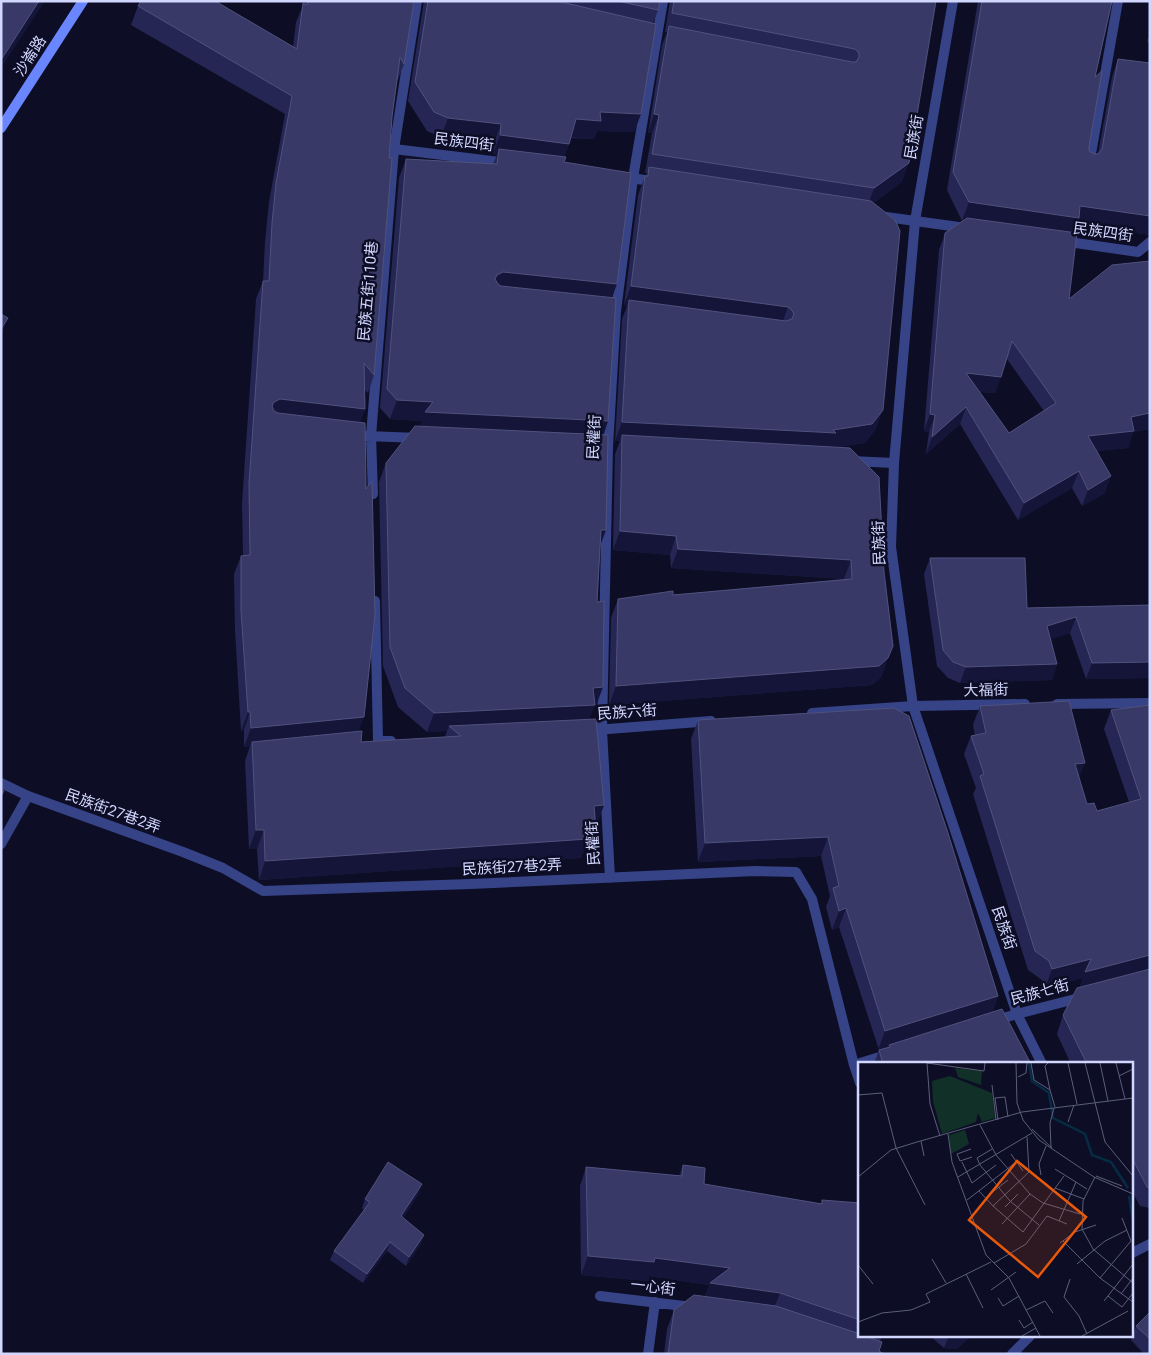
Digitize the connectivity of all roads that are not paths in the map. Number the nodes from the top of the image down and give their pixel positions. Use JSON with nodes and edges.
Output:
{"nodes":[{"id":1,"x":83,"y":1,"type":"edge"},
{"id":2,"x":417,"y":1,"type":"edge"},
{"id":3,"x":663,"y":1,"type":"edge"},
{"id":4,"x":953,"y":1,"type":"edge"},
{"id":5,"x":1118,"y":1,"type":"edge"},
{"id":6,"x":1,"y":128,"type":"edge"},
{"id":7,"x":394,"y":149,"type":"junction"},
{"id":8,"x":518,"y":164,"type":"edge"},
{"id":9,"x":1089,"y":166,"type":"edge"},
{"id":10,"x":604,"y":174,"type":"edge"},
{"id":11,"x":633,"y":178,"type":"junction"},
{"id":12,"x":672,"y":184,"type":"edge"},
{"id":13,"x":866,"y":214,"type":"edge"},
{"id":14,"x":914,"y":221,"type":"junction"},
{"id":15,"x":972,"y":229,"type":"edge"},
{"id":16,"x":1048,"y":240,"type":"edge"},
{"id":17,"x":1150,"y":242,"type":"edge"},
{"id":18,"x":353,"y":434,"type":"edge"},
{"id":19,"x":371,"y":436,"type":"junction"},
{"id":20,"x":430,"y":439,"type":"edge"},
{"id":21,"x":845,"y":460,"type":"edge"},
{"id":22,"x":894,"y":463,"type":"junction"},
{"id":23,"x":373,"y":505,"type":"edge"},
{"id":24,"x":375,"y":594,"type":"edge"},
{"id":25,"x":1150,"y":703,"type":"edge"},
{"id":26,"x":1031,"y":704,"type":"edge"},
{"id":27,"x":1051,"y":704,"type":"edge"},
{"id":28,"x":913,"y":706,"type":"junction"},
{"id":29,"x":806,"y":714,"type":"edge"},
{"id":30,"x":718,"y":721,"type":"edge"},
{"id":31,"x":602,"y":730,"type":"junction"},
{"id":32,"x":572,"y":731,"type":"edge"},
{"id":33,"x":398,"y":740,"type":"edge"},
{"id":34,"x":1,"y":783,"type":"edge"},
{"id":35,"x":28,"y":796,"type":"junction"},
{"id":36,"x":1,"y":844,"type":"edge"},
{"id":37,"x":610,"y":878,"type":"junction"},
{"id":38,"x":1093,"y":994,"type":"edge"},
{"id":39,"x":1017,"y":1014,"type":"junction"},
{"id":40,"x":981,"y":1025,"type":"edge"},
{"id":41,"x":899,"y":1051,"type":"edge"},
{"id":42,"x":864,"y":1062,"type":"edge"},
{"id":43,"x":1041,"y":1062,"type":"edge"},
{"id":44,"x":858,"y":1064,"type":"edge"},
{"id":45,"x":854,"y":1065,"type":"junction"},
{"id":46,"x":858,"y":1077,"type":"edge"},
{"id":47,"x":1150,"y":1244,"type":"edge"},
{"id":48,"x":1134,"y":1252,"type":"edge"},
{"id":49,"x":600,"y":1296,"type":"dead end"},
{"id":50,"x":655,"y":1302,"type":"junction"},
{"id":51,"x":703,"y":1309,"type":"edge"},
{"id":52,"x":1028,"y":1338,"type":"edge"},
{"id":53,"x":648,"y":1354,"type":"edge"},
{"id":54,"x":1012,"y":1354,"type":"edge"}],
"edges":[{"from":1,"to":6,"type":"street","name":"沙崙路"},
{"from":2,"to":7,"type":"street"},
{"from":3,"to":11,"type":"street","name":"民權街"},
{"from":4,"to":14,"type":"street","name":"民族街"},
{"from":5,"to":9,"type":"street"},
{"from":7,"to":8,"type":"street","name":"民族四街"},
{"from":7,"to":19,"type":"street","name":"民族五街110巷"},
{"from":10,"to":11,"type":"street"},
{"from":11,"to":12,"type":"street"},
{"from":11,"to":31,"type":"street","name":"民權街"},
{"from":13,"to":14,"type":"street"},
{"from":14,"to":15,"type":"street"},
{"from":14,"to":22,"type":"street","name":"民族街"},
{"from":16,"to":17,"type":"street","name":"民族四街"},
{"from":18,"to":19,"type":"street"},
{"from":19,"to":20,"type":"street"},
{"from":19,"to":23,"type":"street"},
{"from":21,"to":22,"type":"street"},
{"from":22,"to":28,"type":"street","name":"民族街"},
{"from":24,"to":33,"type":"street"},
{"from":25,"to":27,"type":"street"},
{"from":26,"to":28,"type":"street","name":"大福街"},
{"from":28,"to":29,"type":"street"},
{"from":28,"to":39,"type":"street","name":"民族街"},
{"from":30,"to":31,"type":"street","name":"民族六街"},
{"from":31,"to":32,"type":"street","name":"民族六街"},
{"from":31,"to":37,"type":"street","name":"民權街"},
{"from":34,"to":35,"type":"street","name":"民族街27巷2弄"},
{"from":35,"to":36,"type":"street"},
{"from":35,"to":37,"type":"street","name":"民族街27巷2弄"},
{"from":37,"to":45,"type":"street","name":"民族街27巷2弄"},
{"from":38,"to":39,"type":"street","name":"民族七街"},
{"from":39,"to":40,"type":"street","name":"民族七街"},
{"from":39,"to":43,"type":"street","name":"民族街"},
{"from":41,"to":42,"type":"street"},
{"from":44,"to":45,"type":"street"},
{"from":45,"to":46,"type":"street","name":"民族街27巷2弄"},
{"from":47,"to":48,"type":"street"},
{"from":49,"to":50,"type":"street","name":"一心街"},
{"from":50,"to":51,"type":"street","name":"一心街"},
{"from":50,"to":53,"type":"street"},
{"from":52,"to":54,"type":"street"}]}
